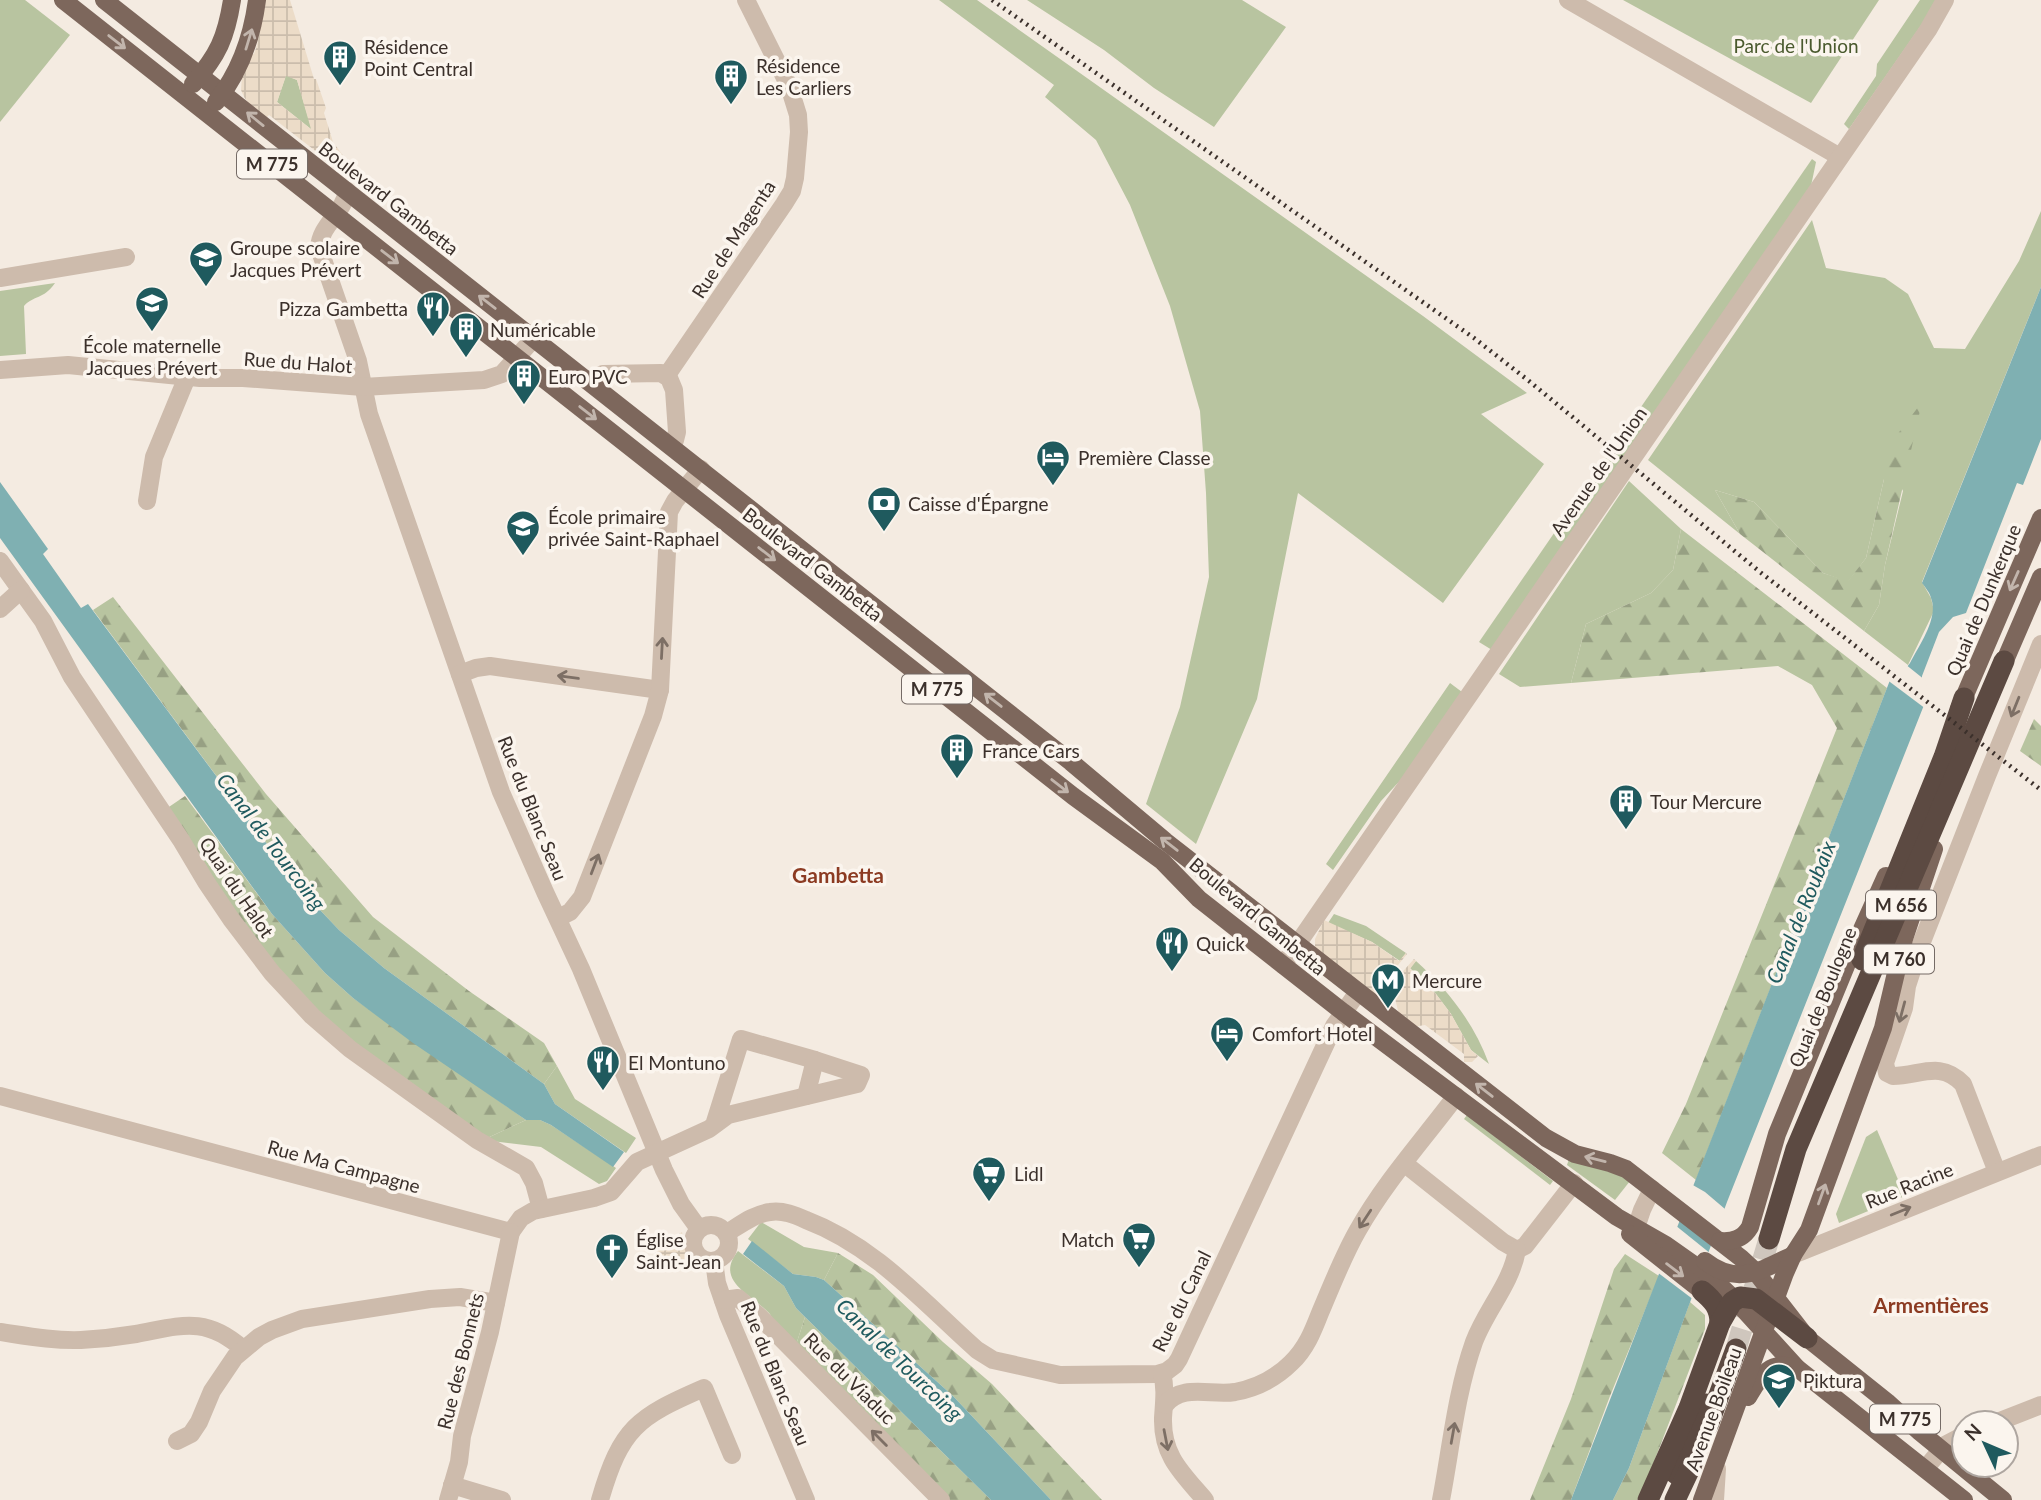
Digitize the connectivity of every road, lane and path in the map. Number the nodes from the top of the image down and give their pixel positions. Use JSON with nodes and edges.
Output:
{"nodes":[{"id":1,"x":63,"y":0,"type":"edge"},
{"id":2,"x":104,"y":0,"type":"edge"},
{"id":3,"x":232,"y":0,"type":"edge"},
{"id":4,"x":257,"y":0,"type":"edge"},
{"id":5,"x":746,"y":0,"type":"edge"},
{"id":6,"x":1567,"y":0,"type":"edge"},
{"id":7,"x":1945,"y":0,"type":"edge"},
{"id":8,"x":201,"y":76,"type":"junction"},
{"id":9,"x":223,"y":93,"type":"junction"},
{"id":10,"x":184,"y":96,"type":"junction"},
{"id":11,"x":206,"y":113,"type":"junction"},
{"id":12,"x":1840,"y":157,"type":"junction"},
{"id":13,"x":347,"y":191,"type":"junction"},
{"id":14,"x":337,"y":215,"type":"junction"},
{"id":15,"x":126,"y":257,"type":"dead end"},
{"id":16,"x":0,"y":278,"type":"edge"},
{"id":17,"x":534,"y":338,"type":"junction"},
{"id":18,"x":517,"y":358,"type":"junction"},
{"id":19,"x":0,"y":370,"type":"edge"},
{"id":20,"x":667,"y":375,"type":"junction"},
{"id":21,"x":187,"y":377,"type":"junction"},
{"id":22,"x":588,"y":381,"type":"junction"},
{"id":23,"x":363,"y":387,"type":"junction"},
{"id":24,"x":671,"y":446,"type":"junction"},
{"id":25,"x":701,"y":469,"type":"junction"},
{"id":26,"x":684,"y":489,"type":"junction"},
{"id":27,"x":147,"y":501,"type":"dead end"},
{"id":28,"x":2041,"y":518,"type":"edge"},
{"id":29,"x":0,"y":561,"type":"edge"},
{"id":30,"x":2041,"y":577,"type":"edge"},
{"id":31,"x":21,"y":590,"type":"junction"},
{"id":32,"x":0,"y":609,"type":"edge"},
{"id":33,"x":2041,"y":644,"type":"edge"},
{"id":34,"x":2004,"y":661,"type":"junction"},
{"id":35,"x":460,"y":674,"type":"junction"},
{"id":36,"x":660,"y":690,"type":"junction"},
{"id":37,"x":1964,"y":698,"type":"junction"},
{"id":38,"x":558,"y":918,"type":"junction"},
{"id":39,"x":1298,"y":944,"type":"junction"},
{"id":40,"x":1283,"y":965,"type":"junction"},
{"id":41,"x":1358,"y":992,"type":"junction"},
{"id":42,"x":1343,"y":1012,"type":"junction"},
{"id":43,"x":815,"y":1060,"type":"junction"},
{"id":44,"x":0,"y":1096,"type":"edge"},
{"id":45,"x":806,"y":1096,"type":"junction"},
{"id":46,"x":1456,"y":1096,"type":"junction"},
{"id":47,"x":714,"y":1125,"type":"junction"},
{"id":48,"x":656,"y":1152,"type":"junction"},
{"id":49,"x":2041,"y":1154,"type":"edge"},
{"id":50,"x":1405,"y":1164,"type":"junction"},
{"id":51,"x":1997,"y":1172,"type":"junction"},
{"id":52,"x":1574,"y":1183,"type":"junction"},
{"id":53,"x":1652,"y":1189,"type":"junction"},
{"id":54,"x":541,"y":1209,"type":"junction"},
{"id":55,"x":1618,"y":1217,"type":"junction"},
{"id":56,"x":1636,"y":1228,"type":"junction"},
{"id":57,"x":699,"y":1229,"type":"junction"},
{"id":58,"x":512,"y":1232,"type":"junction"},
{"id":59,"x":727,"y":1233,"type":"junction"},
{"id":60,"x":1720,"y":1241,"type":"junction"},
{"id":61,"x":1652,"y":1242,"type":"junction"},
{"id":62,"x":1517,"y":1250,"type":"junction"},
{"id":63,"x":1793,"y":1255,"type":"junction"},
{"id":64,"x":714,"y":1261,"type":"junction"},
{"id":65,"x":1755,"y":1271,"type":"junction"},
{"id":66,"x":1708,"y":1278,"type":"junction"},
{"id":67,"x":723,"y":1300,"type":"junction"},
{"id":68,"x":1735,"y":1300,"type":"junction"},
{"id":69,"x":496,"y":1303,"type":"junction"},
{"id":70,"x":1774,"y":1304,"type":"junction"},
{"id":71,"x":1720,"y":1323,"type":"junction"},
{"id":72,"x":0,"y":1332,"type":"edge"},
{"id":73,"x":1764,"y":1333,"type":"junction"},
{"id":74,"x":1807,"y":1338,"type":"joint"},
{"id":75,"x":243,"y":1349,"type":"junction"},
{"id":76,"x":1797,"y":1368,"type":"junction"},
{"id":77,"x":1169,"y":1369,"type":"junction"},
{"id":78,"x":1208,"y":1392,"type":"junction"},
{"id":79,"x":1165,"y":1405,"type":"junction"},
{"id":80,"x":2041,"y":1405,"type":"edge"},
{"id":81,"x":2020,"y":1413,"type":"edge"},
{"id":82,"x":177,"y":1441,"type":"dead end"},
{"id":83,"x":1950,"y":1441,"type":"edge"},
{"id":84,"x":1723,"y":1445,"type":"junction"},
{"id":85,"x":1941,"y":1450,"type":"junction"},
{"id":86,"x":732,"y":1455,"type":"dead end"},
{"id":87,"x":1925,"y":1469,"type":"junction"},
{"id":88,"x":450,"y":1493,"type":"edge"},
{"id":89,"x":502,"y":1500,"type":"edge"},
{"id":90,"x":600,"y":1500,"type":"edge"},
{"id":91,"x":806,"y":1500,"type":"edge"},
{"id":92,"x":941,"y":1500,"type":"edge"},
{"id":93,"x":1205,"y":1500,"type":"edge"},
{"id":94,"x":1441,"y":1500,"type":"edge"},
{"id":95,"x":1648,"y":1500,"type":"edge"},
{"id":96,"x":1663,"y":1500,"type":"edge"},
{"id":97,"x":1675,"y":1500,"type":"edge"},
{"id":98,"x":1702,"y":1500,"type":"edge"},
{"id":99,"x":1714,"y":1500,"type":"edge"},
{"id":100,"x":1964,"y":1500,"type":"edge"},
{"id":101,"x":2004,"y":1500,"type":"edge"}],
"edges":[{"from":1,"to":10,"type":"main road","name":"Boulevard Gambetta","number":"M 775","one_way":true},
{"from":2,"to":8,"type":"main road","name":"Boulevard Gambetta","number":"M 775"},
{"from":3,"to":8,"type":"main road"},
{"from":9,"to":4,"type":"main road","one_way":true},
{"from":5,"to":20,"type":"street","name":"Rue de Magenta"},
{"from":6,"to":12,"type":"street"},
{"from":7,"to":12,"type":"street","name":"Avenue de l'Union"},
{"from":8,"to":9,"type":"main road","name":"Boulevard Gambetta","number":"M 775"},
{"from":8,"to":10,"type":"main road"},
{"from":9,"to":11,"type":"main road"},
{"from":13,"to":9,"type":"main road","name":"Boulevard Gambetta","number":"M 775","one_way":true},
{"from":10,"to":11,"type":"main road","name":"Boulevard Gambetta","number":"M 775"},
{"from":11,"to":14,"type":"main road","name":"Boulevard Gambetta","number":"M 775"},
{"from":12,"to":39,"type":"street","name":"Avenue de l'Union"},
{"from":13,"to":14,"type":"street","name":"Rue du Blanc Seau"},
{"from":17,"to":13,"type":"main road","name":"Boulevard Gambetta","number":"M 775","one_way":true},
{"from":14,"to":18,"type":"main road","name":"Boulevard Gambetta","number":"M 775","one_way":true},
{"from":14,"to":23,"type":"street","name":"Rue du Blanc Seau"},
{"from":15,"to":16,"type":"street"},
{"from":17,"to":18,"type":"street","name":"Rue du Halot"},
{"from":17,"to":22,"type":"main road","name":"Boulevard Gambetta","number":"M 775"},
{"from":18,"to":23,"type":"street","name":"Rue du Halot"},
{"from":18,"to":26,"type":"main road","name":"Boulevard Gambetta","number":"M 775","one_way":true},
{"from":19,"to":21,"type":"street","name":"Rue du Halot"},
{"from":20,"to":22,"type":"street"},
{"from":20,"to":24,"type":"street"},
{"from":21,"to":23,"type":"street","name":"Rue du Halot"},
{"from":21,"to":27,"type":"street"},
{"from":22,"to":24,"type":"main road","name":"Boulevard Gambetta","number":"M 775"},
{"from":23,"to":35,"type":"street","name":"Rue du Blanc Seau"},
{"from":24,"to":25,"type":"main road","name":"Boulevard Gambetta","number":"M 775"},
{"from":25,"to":26,"type":"street"},
{"from":39,"to":25,"type":"main road","name":"Boulevard Gambetta","number":"M 775","one_way":true},
{"from":36,"to":26,"type":"street","one_way":true},
{"from":26,"to":40,"type":"main road","name":"Boulevard Gambetta","number":"M 775","one_way":true},
{"from":28,"to":37,"type":"main road","name":"Quai de Dunkerque","number":"M 760","one_way":true},
{"from":29,"to":31,"type":"street","name":"Quai du Halot"},
{"from":30,"to":34,"type":"main road","number":"M 760"},
{"from":31,"to":32,"type":"street"},
{"from":31,"to":54,"type":"street","name":"Quai du Halot"},
{"from":33,"to":51,"type":"street","one_way":true},
{"from":34,"to":37,"type":"highway","name":"Quai de Boulogne","number":"M 656"},
{"from":63,"to":34,"type":"main road","number":"M 760","one_way":true},
{"from":36,"to":35,"type":"street","one_way":true},
{"from":35,"to":38,"type":"street","name":"Rue du Blanc Seau"},
{"from":38,"to":36,"type":"street","one_way":true},
{"from":37,"to":60,"type":"main road","number":"M 760"},
{"from":38,"to":48,"type":"street","name":"Rue du Blanc Seau"},
{"from":39,"to":40,"type":"street","name":"Avenue de l'Union"},
{"from":39,"to":41,"type":"main road","name":"Boulevard Gambetta","number":"M 775"},
{"from":40,"to":42,"type":"main road","name":"Boulevard Gambetta","number":"M 775"},
{"from":41,"to":42,"type":"street","name":"Rue du Canal"},
{"from":53,"to":41,"type":"main road","name":"Boulevard Gambetta","number":"M 775","one_way":true},
{"from":42,"to":46,"type":"main road","name":"Boulevard Gambetta","number":"M 775"},
{"from":42,"to":77,"type":"street","name":"Rue du Canal"},
{"from":43,"to":45,"type":"street"},
{"from":43,"to":45,"type":"street"},
{"from":43,"to":47,"type":"street"},
{"from":44,"to":58,"type":"street","name":"Rue Ma Campagne"},
{"from":45,"to":47,"type":"street"},
{"from":46,"to":50,"type":"street"},
{"from":46,"to":52,"type":"main road","name":"Boulevard Gambetta","number":"M 775"},
{"from":47,"to":48,"type":"street"},
{"from":48,"to":54,"type":"street"},
{"from":48,"to":57,"type":"street","name":"Rue du Blanc Seau"},
{"from":49,"to":51,"type":"street","name":"Rue Racine"},
{"from":50,"to":62,"type":"street"},
{"from":50,"to":78,"type":"street","one_way":true},
{"from":63,"to":51,"type":"street","name":"Rue Racine","one_way":true},
{"from":52,"to":55,"type":"main road","number":"M 775"},
{"from":52,"to":62,"type":"street"},
{"from":53,"to":56,"type":"street"},
{"from":53,"to":60,"type":"main road","number":"M 775"},
{"from":54,"to":58,"type":"street"},
{"from":55,"to":56,"type":"main road","number":"M 775"},
{"from":55,"to":61,"type":"main road","number":"M 775"},
{"from":56,"to":61,"type":"main road","number":"M 775"},
{"from":57,"to":59,"type":"street"},
{"from":57,"to":64,"type":"street"},
{"from":58,"to":69,"type":"street","name":"Rue des Bonnets"},
{"from":59,"to":64,"type":"street"},
{"from":59,"to":77,"type":"street","name":"Rue du Canal"},
{"from":60,"to":65,"type":"main road","number":"M 775"},
{"from":61,"to":66,"type":"main road","number":"M 775","one_way":true},
{"from":61,"to":66,"type":"main road","number":"M 775"},
{"from":94,"to":62,"type":"street","one_way":true},
{"from":63,"to":65,"type":"main road"},
{"from":63,"to":70,"type":"main road","number":"M 760"},
{"from":64,"to":67,"type":"street","name":"Rue du Blanc Seau"},
{"from":65,"to":66,"type":"main road"},
{"from":65,"to":70,"type":"main road","number":"M 775"},
{"from":66,"to":68,"type":"main road","number":"M 775"},
{"from":66,"to":71,"type":"highway"},
{"from":67,"to":91,"type":"street","name":"Rue du Blanc Seau"},
{"from":92,"to":67,"type":"street","name":"Rue du Viaduc","one_way":true},
{"from":68,"to":70,"type":"highway"},
{"from":68,"to":71,"type":"highway"},
{"from":68,"to":73,"type":"main road","number":"M 775"},
{"from":69,"to":75,"type":"street"},
{"from":69,"to":88,"type":"street","name":"Rue des Bonnets"},
{"from":70,"to":73,"type":"main road","name":"Avenue Boileau"},
{"from":70,"to":74,"type":"highway"},
{"from":71,"to":95,"type":"highway"},
{"from":72,"to":75,"type":"street"},
{"from":73,"to":76,"type":"main road","number":"M 775"},
{"from":73,"to":84,"type":"main road","name":"Avenue Boileau"},
{"from":74,"to":85,"type":"main road","number":"M 775"},
{"from":75,"to":82,"type":"street"},
{"from":76,"to":84,"type":"main road"},
{"from":76,"to":87,"type":"main road","number":"M 775"},
{"from":77,"to":78,"type":"street"},
{"from":77,"to":79,"type":"street"},
{"from":78,"to":79,"type":"street"},
{"from":79,"to":93,"type":"street","one_way":true},
{"from":80,"to":81,"type":"street"},
{"from":83,"to":85,"type":"street"},
{"from":84,"to":98,"type":"main road","name":"Avenue Boileau"},
{"from":84,"to":99,"type":"street"},
{"from":85,"to":87,"type":"street"},
{"from":85,"to":101,"type":"main road","number":"M 775"},
{"from":86,"to":90,"type":"street"},
{"from":87,"to":100,"type":"main road","number":"M 775"},
{"from":88,"to":89,"type":"street"},
{"from":96,"to":97,"type":"highway"}]}
